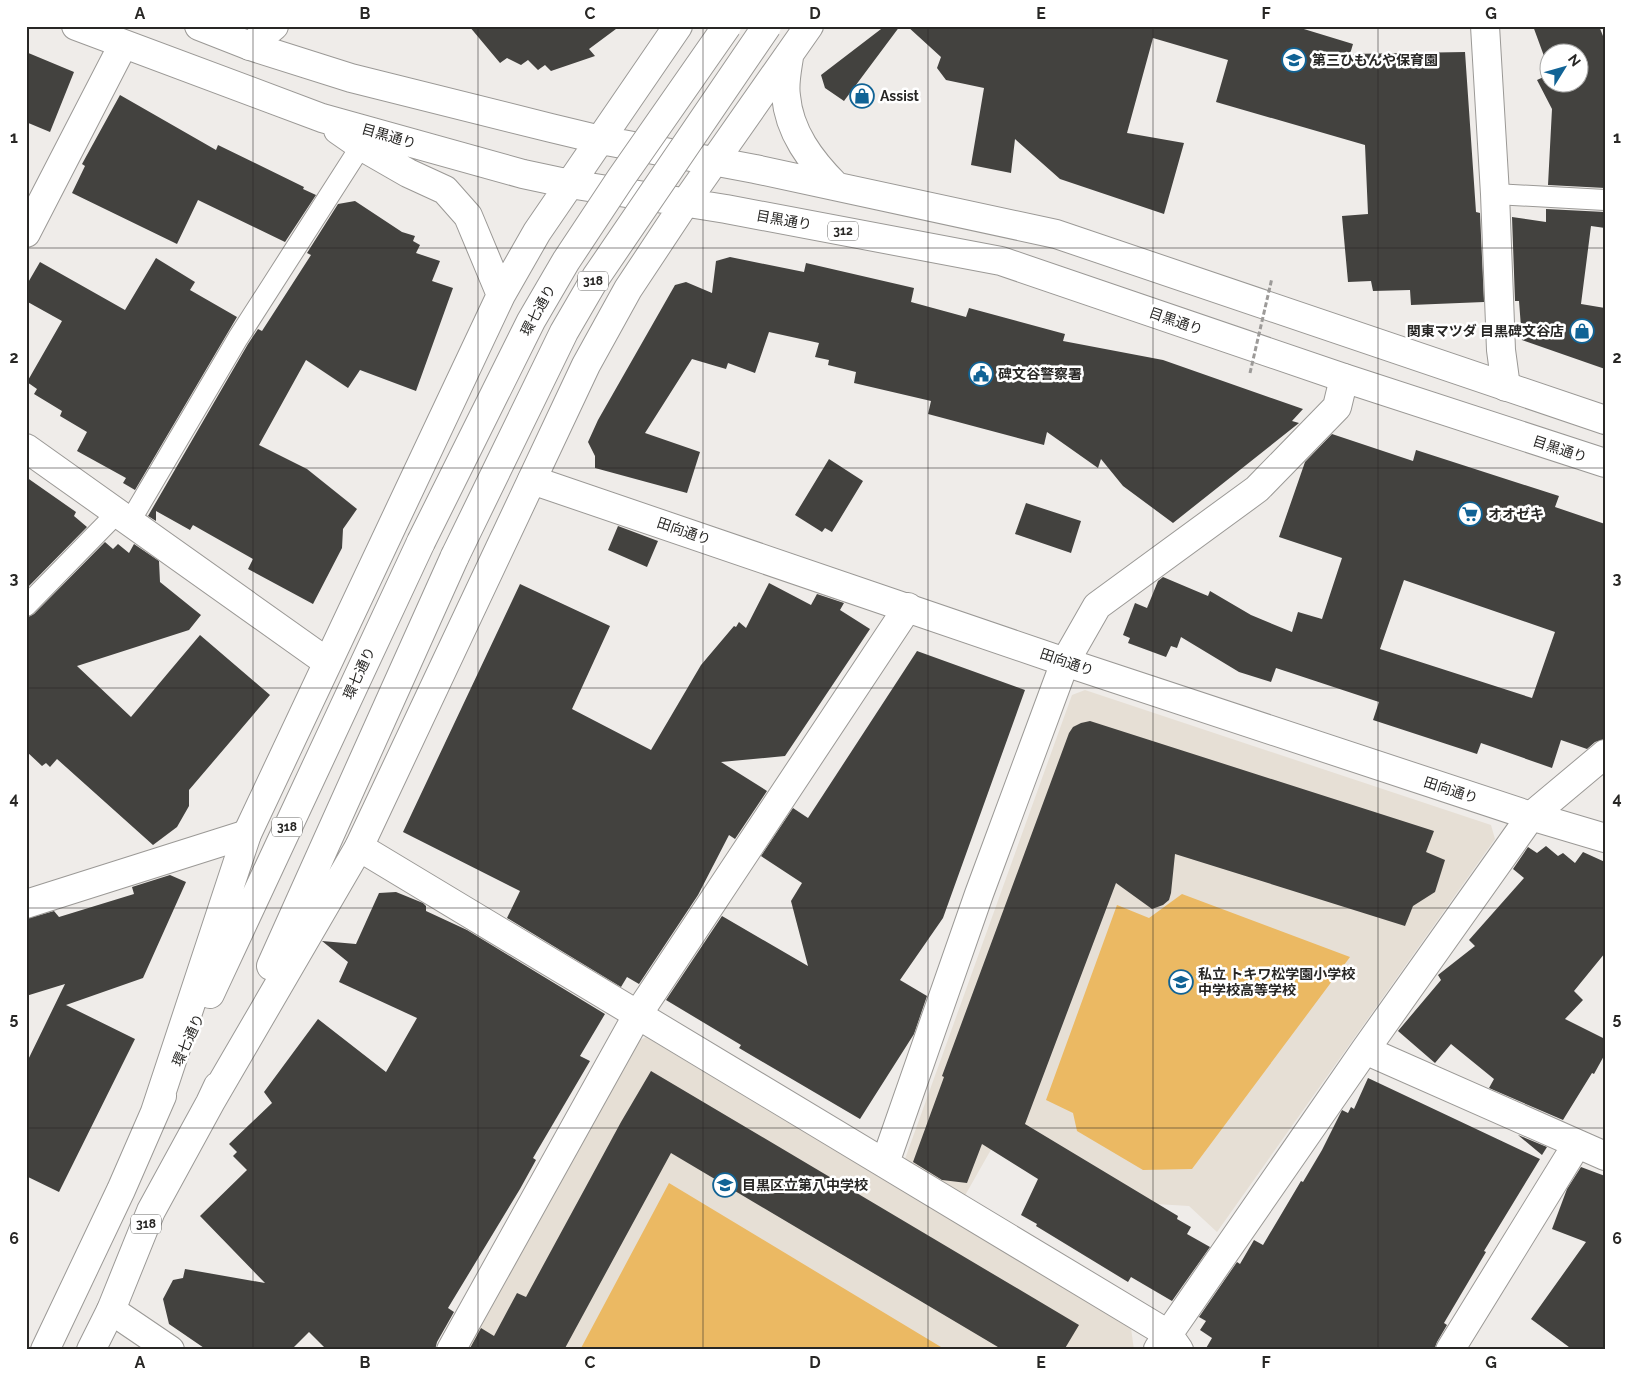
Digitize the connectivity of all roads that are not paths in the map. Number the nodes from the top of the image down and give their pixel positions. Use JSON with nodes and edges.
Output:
{"nodes":[{"id":1,"x":76,"y":26,"type":"edge"},
{"id":2,"x":199,"y":26,"type":"edge"},
{"id":3,"x":274,"y":26,"type":"edge"},
{"id":4,"x":678,"y":26,"type":"edge"},
{"id":5,"x":727,"y":26,"type":"edge"},
{"id":6,"x":767,"y":26,"type":"edge"},
{"id":7,"x":809,"y":26,"type":"edge"},
{"id":8,"x":1485,"y":26,"type":"edge"},
{"id":9,"x":123,"y":45,"type":"junction"},
{"id":10,"x":250,"y":46,"type":"junction"},
{"id":11,"x":789,"y":56,"type":"junction"},
{"id":12,"x":322,"y":118,"type":"junction"},
{"id":13,"x":601,"y":140,"type":"junction"},
{"id":14,"x":361,"y":146,"type":"junction"},
{"id":15,"x":715,"y":161,"type":"junction"},
{"id":16,"x":570,"y":184,"type":"junction"},
{"id":17,"x":836,"y":186,"type":"junction"},
{"id":18,"x":1495,"y":194,"type":"junction"},
{"id":19,"x":1605,"y":200,"type":"edge"},
{"id":20,"x":686,"y":203,"type":"junction"},
{"id":21,"x":26,"y":233,"type":"edge"},
{"id":22,"x":501,"y":295,"type":"junction"},
{"id":23,"x":1344,"y":378,"type":"junction"},
{"id":24,"x":1506,"y":386,"type":"junction"},
{"id":25,"x":1605,"y":420,"type":"edge"},
{"id":26,"x":26,"y":448,"type":"edge"},
{"id":27,"x":1605,"y":463,"type":"edge"},
{"id":28,"x":532,"y":480,"type":"junction"},
{"id":29,"x":123,"y":518,"type":"junction"},
{"id":30,"x":26,"y":606,"type":"edge"},
{"id":31,"x":908,"y":607,"type":"junction"},
{"id":32,"x":327,"y":662,"type":"junction"},
{"id":33,"x":1065,"y":662,"type":"junction"},
{"id":34,"x":1605,"y":754,"type":"edge"},
{"id":35,"x":1531,"y":816,"type":"junction"},
{"id":36,"x":247,"y":834,"type":"junction"},
{"id":37,"x":1605,"y":838,"type":"edge"},
{"id":38,"x":358,"y":847,"type":"junction"},
{"id":39,"x":26,"y":904,"type":"edge"},
{"id":40,"x":638,"y":1014,"type":"junction"},
{"id":41,"x":1365,"y":1050,"type":"junction"},
{"id":42,"x":210,"y":1103,"type":"junction"},
{"id":43,"x":154,"y":1112,"type":"junction"},
{"id":44,"x":1577,"y":1144,"type":"junction"},
{"id":45,"x":1605,"y":1156,"type":"edge"},
{"id":46,"x":885,"y":1164,"type":"junction"},
{"id":47,"x":111,"y":1310,"type":"junction"},
{"id":48,"x":1168,"y":1345,"type":"edge"},
{"id":49,"x":45,"y":1350,"type":"edge"},
{"id":50,"x":91,"y":1350,"type":"edge"},
{"id":51,"x":170,"y":1350,"type":"edge"},
{"id":52,"x":451,"y":1350,"type":"edge"},
{"id":53,"x":1450,"y":1350,"type":"edge"}],
"edges":[{"from":1,"to":9,"type":"main road","name":"目黒通り","number":"312"},
{"from":2,"to":10,"type":"main road"},
{"from":3,"to":10,"type":"main road"},
{"from":4,"to":13,"type":"main road"},
{"from":5,"to":43,"type":"main road","name":"環七通り","number":"318","bridge":true},
{"from":6,"to":42,"type":"main road","number":"318","bridge":true},
{"from":7,"to":11,"type":"main road"},
{"from":8,"to":18,"type":"main road"},
{"from":9,"to":12,"type":"main road","name":"目黒通り","number":"312"},
{"from":9,"to":21,"type":"main road"},
{"from":10,"to":13,"type":"main road"},
{"from":11,"to":15,"type":"main road"},
{"from":11,"to":17,"type":"main road"},
{"from":12,"to":14,"type":"main road"},
{"from":12,"to":16,"type":"main road","name":"目黒通り","number":"312"},
{"from":13,"to":15,"type":"main road"},
{"from":13,"to":16,"type":"main road"},
{"from":14,"to":22,"type":"main road"},
{"from":14,"to":29,"type":"lane"},
{"from":15,"to":17,"type":"main road"},
{"from":15,"to":20,"type":"main road"},
{"from":16,"to":20,"type":"main road","name":"目黒通り","number":"312"},
{"from":16,"to":22,"type":"main road"},
{"from":17,"to":24,"type":"main road"},
{"from":18,"to":19,"type":"lane"},
{"from":18,"to":24,"type":"main road"},
{"from":20,"to":23,"type":"main road","name":"目黒通り","number":"312"},
{"from":20,"to":28,"type":"main road"},
{"from":22,"to":32,"type":"main road"},
{"from":23,"to":27,"type":"main road","name":"目黒通り","number":"312"},
{"from":23,"to":33,"type":"main road"},
{"from":24,"to":25,"type":"main road"},
{"from":26,"to":29,"type":"main road"},
{"from":28,"to":31,"type":"main road","name":"田向通り"},
{"from":28,"to":38,"type":"main road"},
{"from":29,"to":30,"type":"lane"},
{"from":29,"to":32,"type":"main road"},
{"from":31,"to":33,"type":"main road","name":"田向通り"},
{"from":31,"to":40,"type":"main road"},
{"from":32,"to":36,"type":"main road"},
{"from":33,"to":35,"type":"main road","name":"田向通り"},
{"from":33,"to":46,"type":"main road"},
{"from":34,"to":35,"type":"main road"},
{"from":35,"to":37,"type":"main road","name":"田向通り"},
{"from":35,"to":41,"type":"main road"},
{"from":36,"to":39,"type":"main road"},
{"from":36,"to":43,"type":"main road"},
{"from":38,"to":40,"type":"main road"},
{"from":38,"to":42,"type":"main road"},
{"from":40,"to":46,"type":"main road"},
{"from":40,"to":52,"type":"main road"},
{"from":41,"to":44,"type":"main road"},
{"from":41,"to":48,"type":"main road"},
{"from":42,"to":47,"type":"main road","number":"318"},
{"from":43,"to":49,"type":"main road","name":"環七通り","number":"318"},
{"from":44,"to":45,"type":"main road"},
{"from":44,"to":53,"type":"main road"},
{"from":46,"to":48,"type":"main road"},
{"from":47,"to":50,"type":"main road","number":"318"},
{"from":47,"to":51,"type":"main road"}]}
